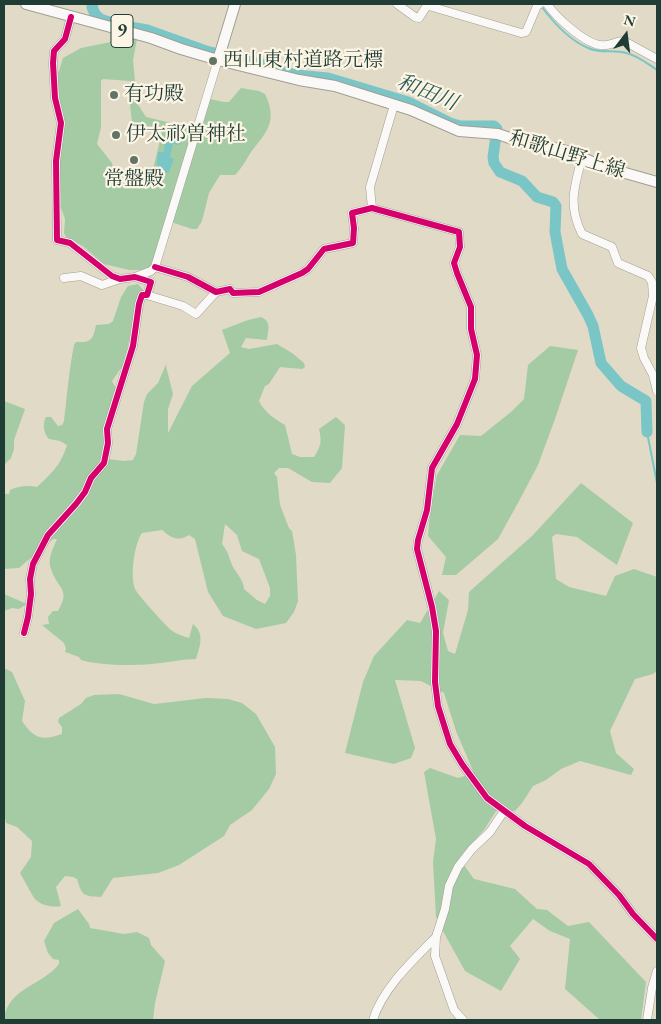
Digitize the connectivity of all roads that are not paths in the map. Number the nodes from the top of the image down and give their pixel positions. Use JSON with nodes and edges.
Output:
{"nodes":[{"id":1,"x":26,"y":4,"type":"edge"},
{"id":2,"x":235,"y":4,"type":"edge"},
{"id":3,"x":397,"y":4,"type":"edge"},
{"id":4,"x":540,"y":4,"type":"edge"},
{"id":5,"x":547,"y":4,"type":"edge"},
{"id":6,"x":429,"y":5,"type":"edge"},
{"id":7,"x":71,"y":17,"type":"junction"},
{"id":8,"x":219,"y":56,"type":"junction"},
{"id":9,"x":657,"y":59,"type":"edge"},
{"id":10,"x":394,"y":105,"type":"junction"},
{"id":11,"x":582,"y":158,"type":"junction"},
{"id":12,"x":657,"y":182,"type":"edge"},
{"id":13,"x":372,"y":208,"type":"junction"},
{"id":14,"x":155,"y":267,"type":"junction"},
{"id":15,"x":64,"y":278,"type":"dead end"},
{"id":16,"x":135,"y":278,"type":"junction"},
{"id":17,"x":120,"y":279,"type":"junction"},
{"id":18,"x":216,"y":292,"type":"junction"},
{"id":19,"x":147,"y":295,"type":"junction"},
{"id":20,"x":655,"y":296,"type":"edge"},
{"id":21,"x":657,"y":392,"type":"edge"},
{"id":22,"x":24,"y":633,"type":"dead end"},
{"id":23,"x":504,"y":811,"type":"junction"},
{"id":24,"x":436,"y":937,"type":"junction"},
{"id":25,"x":657,"y":939,"type":"edge"},
{"id":26,"x":657,"y":971,"type":"edge"},
{"id":27,"x":372,"y":1020,"type":"edge"},
{"id":28,"x":463,"y":1020,"type":"edge"},
{"id":29,"x":647,"y":1020,"type":"edge"}],
"edges":[{"from":1,"to":7,"type":"main road","number":"9"},
{"from":2,"to":8,"type":"main road"},
{"from":3,"to":6,"type":"street"},
{"from":4,"to":6,"type":"street"},
{"from":5,"to":9,"type":"street"},
{"from":7,"to":8,"type":"main road","number":"9"},
{"from":7,"to":17,"type":"street"},
{"from":8,"to":10,"type":"main road","name":"和歌山野上線"},
{"from":8,"to":14,"type":"street"},
{"from":10,"to":11,"type":"main road","name":"和歌山野上線"},
{"from":10,"to":13,"type":"street"},
{"from":11,"to":12,"type":"main road","name":"和歌山野上線"},
{"from":11,"to":20,"type":"street"},
{"from":13,"to":18,"type":"street"},
{"from":13,"to":23,"type":"street"},
{"from":14,"to":16,"type":"street"},
{"from":14,"to":18,"type":"street"},
{"from":15,"to":17,"type":"street"},
{"from":16,"to":17,"type":"street"},
{"from":16,"to":19,"type":"street"},
{"from":18,"to":19,"type":"street"},
{"from":19,"to":22,"type":"street"},
{"from":20,"to":21,"type":"street"},
{"from":23,"to":24,"type":"street"},
{"from":23,"to":25,"type":"street"},
{"from":24,"to":27,"type":"street"},
{"from":24,"to":28,"type":"street"},
{"from":26,"to":29,"type":"street"}]}
